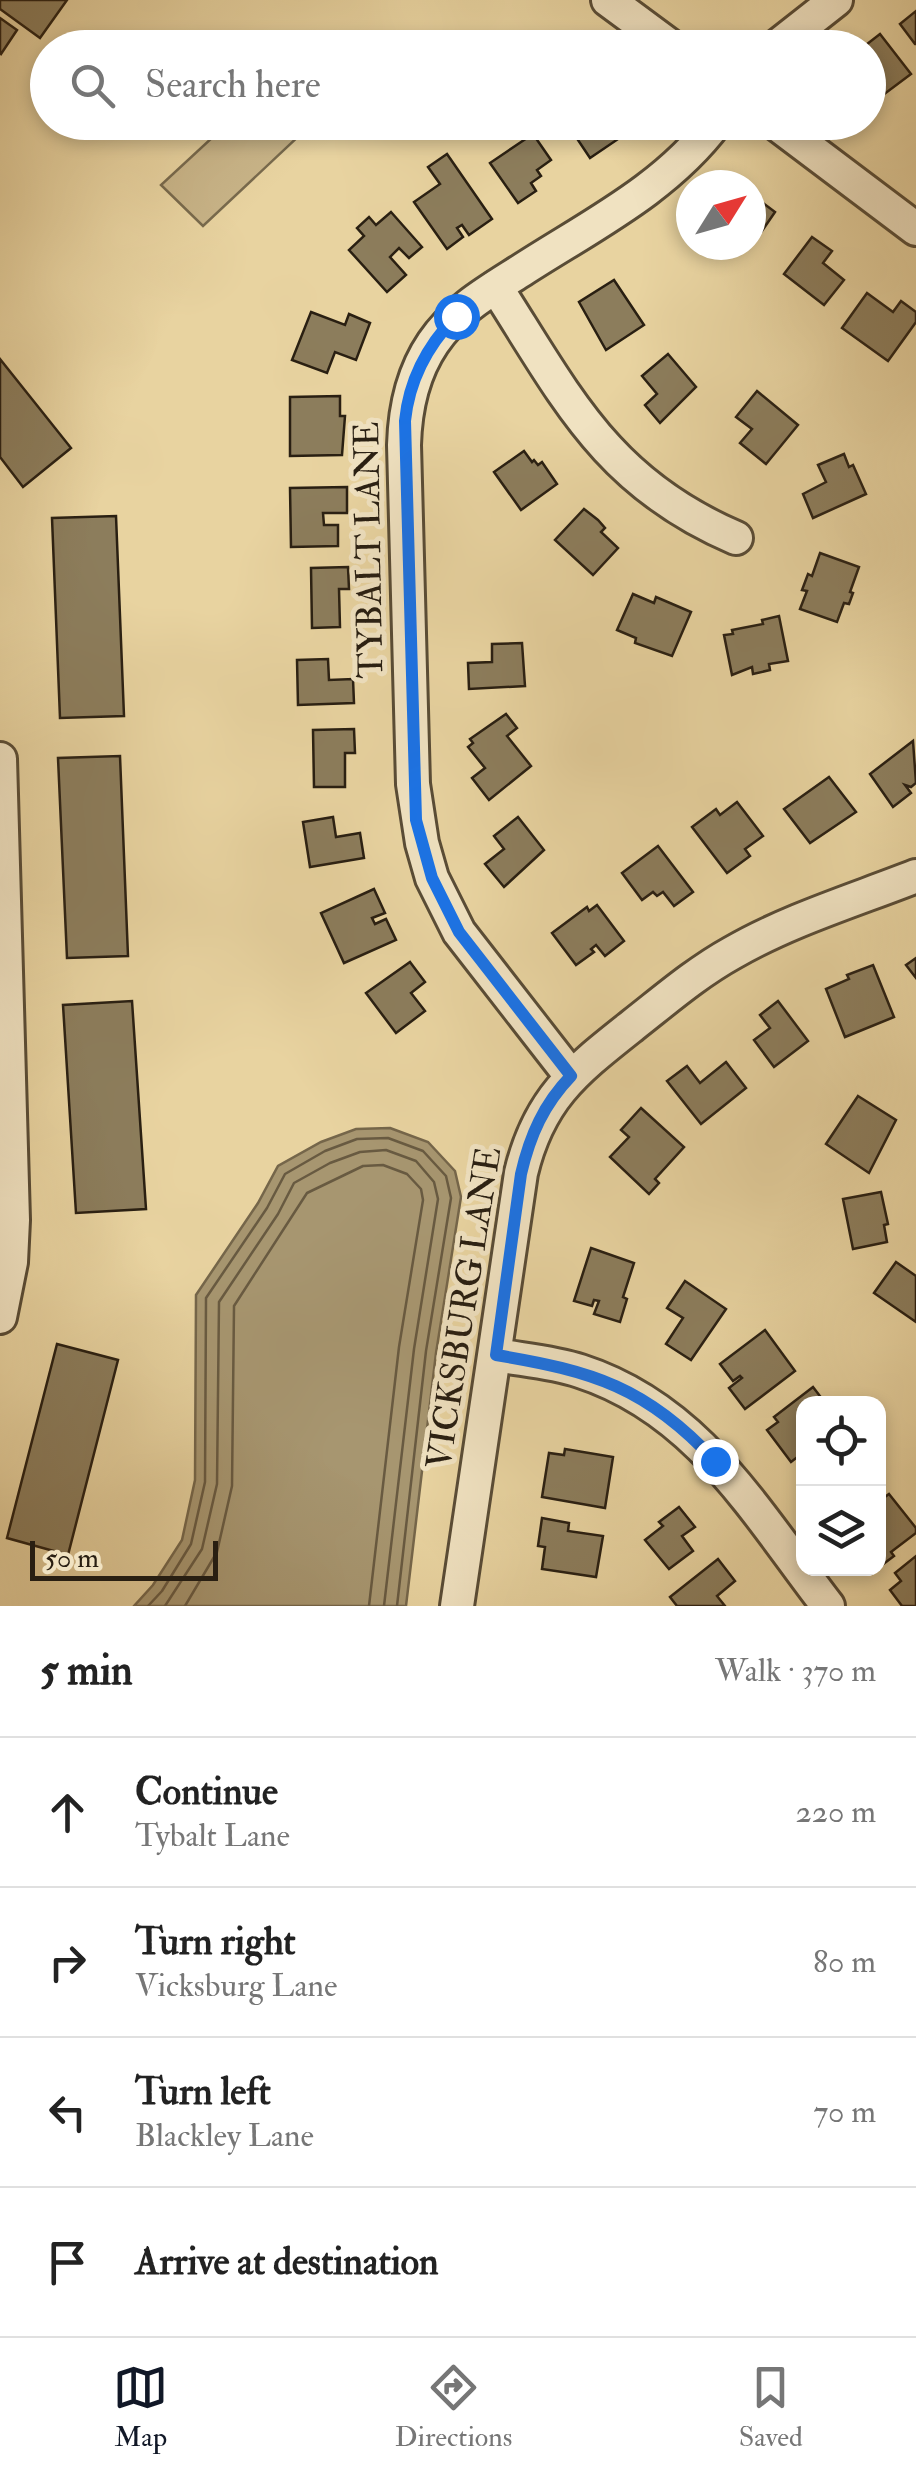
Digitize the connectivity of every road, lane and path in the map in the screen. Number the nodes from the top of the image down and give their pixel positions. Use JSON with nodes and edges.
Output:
{"nodes":[{"id":1,"x":608,"y":0,"type":"edge"},
{"id":2,"x":836,"y":0,"type":"edge"},
{"id":3,"x":649,"y":30,"type":"edge"},
{"id":4,"x":798,"y":30,"type":"edge"},
{"id":5,"x":703,"y":140,"type":"edge"},
{"id":6,"x":798,"y":140,"type":"edge"},
{"id":7,"x":916,"y":229,"type":"edge"},
{"id":8,"x":496,"y":287,"type":"junction"},
{"id":9,"x":736,"y":538,"type":"dead end"},
{"id":10,"x":0,"y":759,"type":"edge"},
{"id":11,"x":916,"y":876,"type":"edge"},
{"id":12,"x":4,"y":1019,"type":"edge"},
{"id":13,"x":571,"y":1076,"type":"junction"},
{"id":14,"x":0,"y":1317,"type":"edge"},
{"id":15,"x":496,"y":1355,"type":"junction"},
{"id":16,"x":457,"y":1606,"type":"edge"},
{"id":17,"x":828,"y":1606,"type":"edge"}],
"edges":[{"from":1,"to":3,"type":"street"},
{"from":2,"to":4,"type":"street"},
{"from":5,"to":8,"type":"street","name":"TYBALT LANE"},
{"from":6,"to":7,"type":"street"},
{"from":8,"to":9,"type":"street"},
{"from":8,"to":13,"type":"street","name":"TYBALT LANE"},
{"from":10,"to":12,"type":"street"},
{"from":11,"to":13,"type":"street","name":"VICKSBURG LANE"},
{"from":12,"to":14,"type":"street"},
{"from":13,"to":15,"type":"street","name":"VICKSBURG LANE"},
{"from":15,"to":16,"type":"street","name":"VICKSBURG LANE"},
{"from":15,"to":17,"type":"street"}]}
